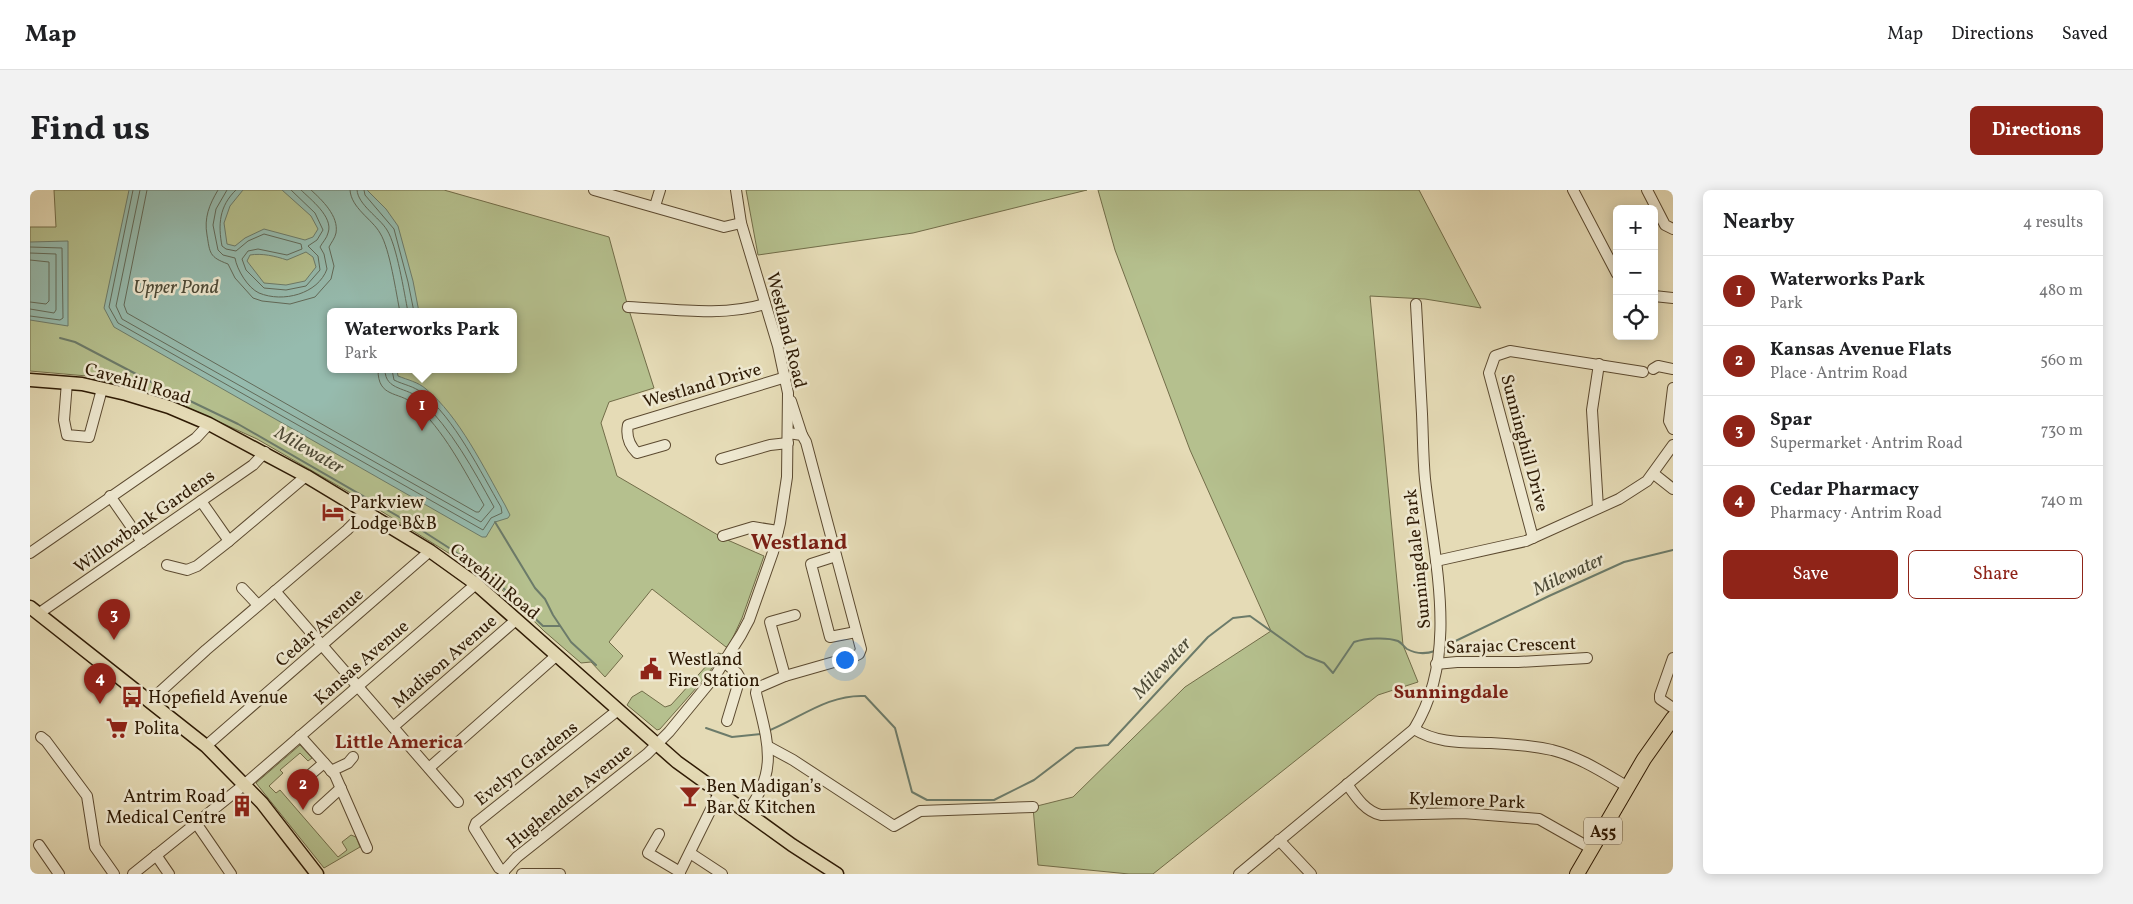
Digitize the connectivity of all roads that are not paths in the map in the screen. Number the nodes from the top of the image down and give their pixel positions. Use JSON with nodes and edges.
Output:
{"nodes":[{"id":1,"x":594,"y":190,"type":"edge"},
{"id":2,"x":660,"y":190,"type":"edge"},
{"id":3,"x":736,"y":190,"type":"edge"},
{"id":4,"x":1573,"y":190,"type":"edge"},
{"id":5,"x":1647,"y":190,"type":"edge"},
{"id":6,"x":655,"y":206,"type":"junction"},
{"id":7,"x":741,"y":224,"type":"junction"},
{"id":8,"x":1673,"y":229,"type":"edge"},
{"id":9,"x":1613,"y":266,"type":"edge"},
{"id":10,"x":1658,"y":296,"type":"edge"},
{"id":11,"x":1673,"y":298,"type":"edge"},
{"id":12,"x":765,"y":304,"type":"junction"},
{"id":13,"x":1416,"y":304,"type":"dead end"},
{"id":14,"x":628,"y":307,"type":"dead end"},
{"id":15,"x":1599,"y":364,"type":"junction"},
{"id":16,"x":1654,"y":369,"type":"dead end"},
{"id":17,"x":1673,"y":370,"type":"edge"},
{"id":18,"x":1643,"y":372,"type":"dead end"},
{"id":19,"x":786,"y":377,"type":"junction"},
{"id":20,"x":30,"y":380,"type":"edge"},
{"id":21,"x":67,"y":382,"type":"junction"},
{"id":22,"x":1673,"y":388,"type":"edge"},
{"id":23,"x":102,"y":389,"type":"junction"},
{"id":24,"x":788,"y":393,"type":"junction"},
{"id":25,"x":209,"y":424,"type":"junction"},
{"id":26,"x":1673,"y":429,"type":"edge"},
{"id":27,"x":802,"y":435,"type":"junction"},
{"id":28,"x":788,"y":438,"type":"junction"},
{"id":29,"x":664,"y":445,"type":"dead end"},
{"id":30,"x":1673,"y":446,"type":"edge"},
{"id":31,"x":265,"y":452,"type":"junction"},
{"id":32,"x":722,"y":459,"type":"dead end"},
{"id":33,"x":1654,"y":474,"type":"junction"},
{"id":34,"x":306,"y":476,"type":"junction"},
{"id":35,"x":1673,"y":489,"type":"edge"},
{"id":36,"x":110,"y":496,"type":"junction"},
{"id":37,"x":201,"y":501,"type":"junction"},
{"id":38,"x":1598,"y":508,"type":"junction"},
{"id":39,"x":365,"y":512,"type":"junction"},
{"id":40,"x":778,"y":531,"type":"junction"},
{"id":41,"x":723,"y":536,"type":"dead end"},
{"id":42,"x":1533,"y":538,"type":"junction"},
{"id":43,"x":229,"y":541,"type":"junction"},
{"id":44,"x":142,"y":542,"type":"junction"},
{"id":45,"x":430,"y":551,"type":"junction"},
{"id":46,"x":30,"y":553,"type":"edge"},
{"id":47,"x":836,"y":556,"type":"junction"},
{"id":48,"x":1436,"y":561,"type":"junction"},
{"id":49,"x":167,"y":565,"type":"dead end"},
{"id":50,"x":476,"y":584,"type":"junction"},
{"id":51,"x":242,"y":588,"type":"dead end"},
{"id":52,"x":275,"y":591,"type":"junction"},
{"id":53,"x":258,"y":606,"type":"junction"},
{"id":54,"x":34,"y":610,"type":"edge"},
{"id":55,"x":795,"y":615,"type":"dead end"},
{"id":56,"x":516,"y":620,"type":"junction"},
{"id":57,"x":856,"y":632,"type":"junction"},
{"id":58,"x":321,"y":645,"type":"junction"},
{"id":59,"x":557,"y":655,"type":"junction"},
{"id":60,"x":1438,"y":655,"type":"junction"},
{"id":61,"x":1587,"y":658,"type":"dead end"},
{"id":62,"x":1673,"y":658,"type":"edge"},
{"id":63,"x":724,"y":662,"type":"junction"},
{"id":64,"x":785,"y":676,"type":"junction"},
{"id":65,"x":357,"y":686,"type":"junction"},
{"id":66,"x":150,"y":702,"type":"junction"},
{"id":67,"x":1673,"y":708,"type":"edge"},
{"id":68,"x":618,"y":710,"type":"junction"},
{"id":69,"x":1673,"y":718,"type":"edge"},
{"id":70,"x":727,"y":720,"type":"dead end"},
{"id":71,"x":394,"y":726,"type":"junction"},
{"id":72,"x":1414,"y":729,"type":"junction"},
{"id":73,"x":300,"y":736,"type":"junction"},
{"id":74,"x":41,"y":737,"type":"dead end"},
{"id":75,"x":766,"y":737,"type":"junction"},
{"id":76,"x":657,"y":744,"type":"junction"},
{"id":77,"x":206,"y":746,"type":"junction"},
{"id":78,"x":352,"y":757,"type":"dead end"},
{"id":79,"x":324,"y":762,"type":"junction"},
{"id":80,"x":429,"y":768,"type":"junction"},
{"id":81,"x":331,"y":771,"type":"junction"},
{"id":82,"x":304,"y":780,"type":"dead end"},
{"id":83,"x":245,"y":784,"type":"junction"},
{"id":84,"x":1347,"y":784,"type":"junction"},
{"id":85,"x":1628,"y":787,"type":"junction"},
{"id":86,"x":341,"y":788,"type":"junction"},
{"id":87,"x":719,"y":793,"type":"junction"},
{"id":88,"x":458,"y":802,"type":"dead end"},
{"id":89,"x":318,"y":808,"type":"dead end"},
{"id":90,"x":1033,"y":808,"type":"dead end"},
{"id":91,"x":746,"y":813,"type":"junction"},
{"id":92,"x":196,"y":823,"type":"junction"},
{"id":93,"x":659,"y":834,"type":"dead end"},
{"id":94,"x":1279,"y":840,"type":"junction"},
{"id":95,"x":38,"y":845,"type":"dead end"},
{"id":96,"x":367,"y":848,"type":"dead end"},
{"id":97,"x":1592,"y":849,"type":"junction"},
{"id":98,"x":690,"y":853,"type":"junction"},
{"id":99,"x":156,"y":855,"type":"junction"},
{"id":100,"x":504,"y":873,"type":"edge"},
{"id":101,"x":680,"y":873,"type":"edge"},
{"id":102,"x":59,"y":874,"type":"edge"},
{"id":103,"x":114,"y":874,"type":"edge"},
{"id":104,"x":132,"y":874,"type":"edge"},
{"id":105,"x":169,"y":874,"type":"edge"},
{"id":106,"x":231,"y":874,"type":"edge"},
{"id":107,"x":316,"y":874,"type":"edge"},
{"id":108,"x":522,"y":874,"type":"edge"},
{"id":109,"x":560,"y":874,"type":"edge"},
{"id":110,"x":722,"y":874,"type":"edge"},
{"id":111,"x":837,"y":874,"type":"edge"},
{"id":112,"x":1238,"y":874,"type":"edge"},
{"id":113,"x":1311,"y":874,"type":"edge"},
{"id":114,"x":1577,"y":874,"type":"edge"}],
"edges":[{"from":1,"to":6,"type":"street"},
{"from":2,"to":6,"type":"street"},
{"from":3,"to":7,"type":"street","name":"Westland Road"},
{"from":4,"to":9,"type":"street"},
{"from":5,"to":8,"type":"street"},
{"from":6,"to":7,"type":"street"},
{"from":7,"to":12,"type":"street","name":"Westland Road"},
{"from":10,"to":11,"type":"street"},
{"from":12,"to":14,"type":"street"},
{"from":12,"to":19,"type":"street","name":"Westland Road"},
{"from":13,"to":48,"type":"street","name":"Sunningdale Park"},
{"from":15,"to":18,"type":"street"},
{"from":15,"to":38,"type":"street"},
{"from":15,"to":42,"type":"street","name":"Sunninghill Drive"},
{"from":16,"to":17,"type":"street"},
{"from":19,"to":24,"type":"street","name":"Westland Road"},
{"from":19,"to":29,"type":"street","name":"Westland Drive"},
{"from":20,"to":21,"type":"main road","name":"Cavehill Road"},
{"from":21,"to":23,"type":"main road","name":"Cavehill Road"},
{"from":21,"to":23,"type":"street"},
{"from":22,"to":26,"type":"street"},
{"from":23,"to":25,"type":"main road","name":"Cavehill Road"},
{"from":24,"to":27,"type":"street"},
{"from":24,"to":28,"type":"street","name":"Westland Road"},
{"from":25,"to":31,"type":"main road","name":"Cavehill Road"},
{"from":25,"to":36,"type":"street"},
{"from":27,"to":28,"type":"street"},
{"from":27,"to":47,"type":"street"},
{"from":28,"to":32,"type":"street"},
{"from":28,"to":40,"type":"street","name":"Westland Road"},
{"from":30,"to":33,"type":"street"},
{"from":31,"to":34,"type":"main road","name":"Cavehill Road"},
{"from":31,"to":37,"type":"street","name":"Willowbank Gardens"},
{"from":33,"to":35,"type":"street"},
{"from":33,"to":38,"type":"street"},
{"from":34,"to":39,"type":"main road","name":"Cavehill Road"},
{"from":34,"to":43,"type":"street"},
{"from":36,"to":44,"type":"street"},
{"from":36,"to":46,"type":"street"},
{"from":37,"to":43,"type":"street"},
{"from":37,"to":44,"type":"street","name":"Willowbank Gardens"},
{"from":38,"to":42,"type":"street"},
{"from":39,"to":45,"type":"main road","name":"Cavehill Road"},
{"from":39,"to":52,"type":"street"},
{"from":40,"to":41,"type":"street"},
{"from":40,"to":63,"type":"street","name":"Westland Road"},
{"from":42,"to":48,"type":"street"},
{"from":43,"to":49,"type":"street"},
{"from":44,"to":54,"type":"street","name":"Willowbank Gardens"},
{"from":45,"to":50,"type":"main road","name":"Cavehill Road"},
{"from":45,"to":58,"type":"street","name":"Cedar Avenue"},
{"from":47,"to":57,"type":"street"},
{"from":47,"to":57,"type":"street"},
{"from":48,"to":60,"type":"street","name":"Sunningdale Park"},
{"from":50,"to":56,"type":"main road","name":"Cavehill Road"},
{"from":50,"to":65,"type":"street","name":"Kansas Avenue"},
{"from":51,"to":53,"type":"street"},
{"from":52,"to":53,"type":"street"},
{"from":52,"to":58,"type":"street"},
{"from":53,"to":66,"type":"street"},
{"from":54,"to":66,"type":"main road"},
{"from":55,"to":64,"type":"street"},
{"from":56,"to":59,"type":"main road","name":"Cavehill Road"},
{"from":56,"to":71,"type":"street","name":"Madison Avenue"},
{"from":57,"to":64,"type":"street"},
{"from":58,"to":65,"type":"street"},
{"from":58,"to":77,"type":"street","name":"Cedar Avenue"},
{"from":59,"to":68,"type":"main road","name":"Cavehill Road"},
{"from":59,"to":80,"type":"street"},
{"from":60,"to":61,"type":"street","name":"Sarajac Crescent"},
{"from":60,"to":72,"type":"street","name":"Sunningdale Park"},
{"from":62,"to":67,"type":"street"},
{"from":63,"to":70,"type":"street"},
{"from":63,"to":76,"type":"street","name":"Westland Road"},
{"from":64,"to":75,"type":"street"},
{"from":65,"to":71,"type":"street"},
{"from":65,"to":73,"type":"street","name":"Kansas Avenue"},
{"from":66,"to":77,"type":"main road"},
{"from":68,"to":76,"type":"main road","name":"Cavehill Road"},
{"from":68,"to":100,"type":"street","name":"Evelyn Gardens"},
{"from":69,"to":85,"type":"highway","number":"A55"},
{"from":71,"to":80,"type":"street"},
{"from":72,"to":84,"type":"street","name":"Sunningdale Park"},
{"from":72,"to":85,"type":"street"},
{"from":73,"to":79,"type":"street"},
{"from":73,"to":83,"type":"street","name":"Kansas Avenue"},
{"from":74,"to":103,"type":"street"},
{"from":75,"to":90,"type":"street"},
{"from":75,"to":91,"type":"street"},
{"from":76,"to":87,"type":"main road","name":"Cavehill Road"},
{"from":76,"to":100,"type":"street","name":"Hughenden Avenue"},
{"from":77,"to":83,"type":"main road"},
{"from":78,"to":81,"type":"street"},
{"from":79,"to":81,"type":"street"},
{"from":79,"to":82,"type":"street"},
{"from":80,"to":88,"type":"street"},
{"from":81,"to":86,"type":"street"},
{"from":83,"to":92,"type":"street","name":"Kansas Avenue"},
{"from":83,"to":107,"type":"main road"},
{"from":84,"to":94,"type":"street","name":"Sunningdale Park"},
{"from":84,"to":97,"type":"street","name":"Kylemore Park"},
{"from":85,"to":97,"type":"highway","number":"A55"},
{"from":86,"to":89,"type":"street"},
{"from":86,"to":96,"type":"street"},
{"from":87,"to":91,"type":"main road","name":"Cavehill Road"},
{"from":87,"to":98,"type":"street"},
{"from":91,"to":111,"type":"main road","name":"Cavehill Road"},
{"from":92,"to":99,"type":"street","name":"Kansas Avenue"},
{"from":92,"to":106,"type":"street"},
{"from":93,"to":101,"type":"street"},
{"from":94,"to":112,"type":"street","name":"Sunningdale Park"},
{"from":94,"to":113,"type":"street"},
{"from":95,"to":102,"type":"street"},
{"from":97,"to":114,"type":"highway","number":"A55"},
{"from":98,"to":101,"type":"street"},
{"from":98,"to":110,"type":"street"},
{"from":99,"to":104,"type":"street","name":"Kansas Avenue"},
{"from":99,"to":105,"type":"street"},
{"from":108,"to":109,"type":"street"}]}
